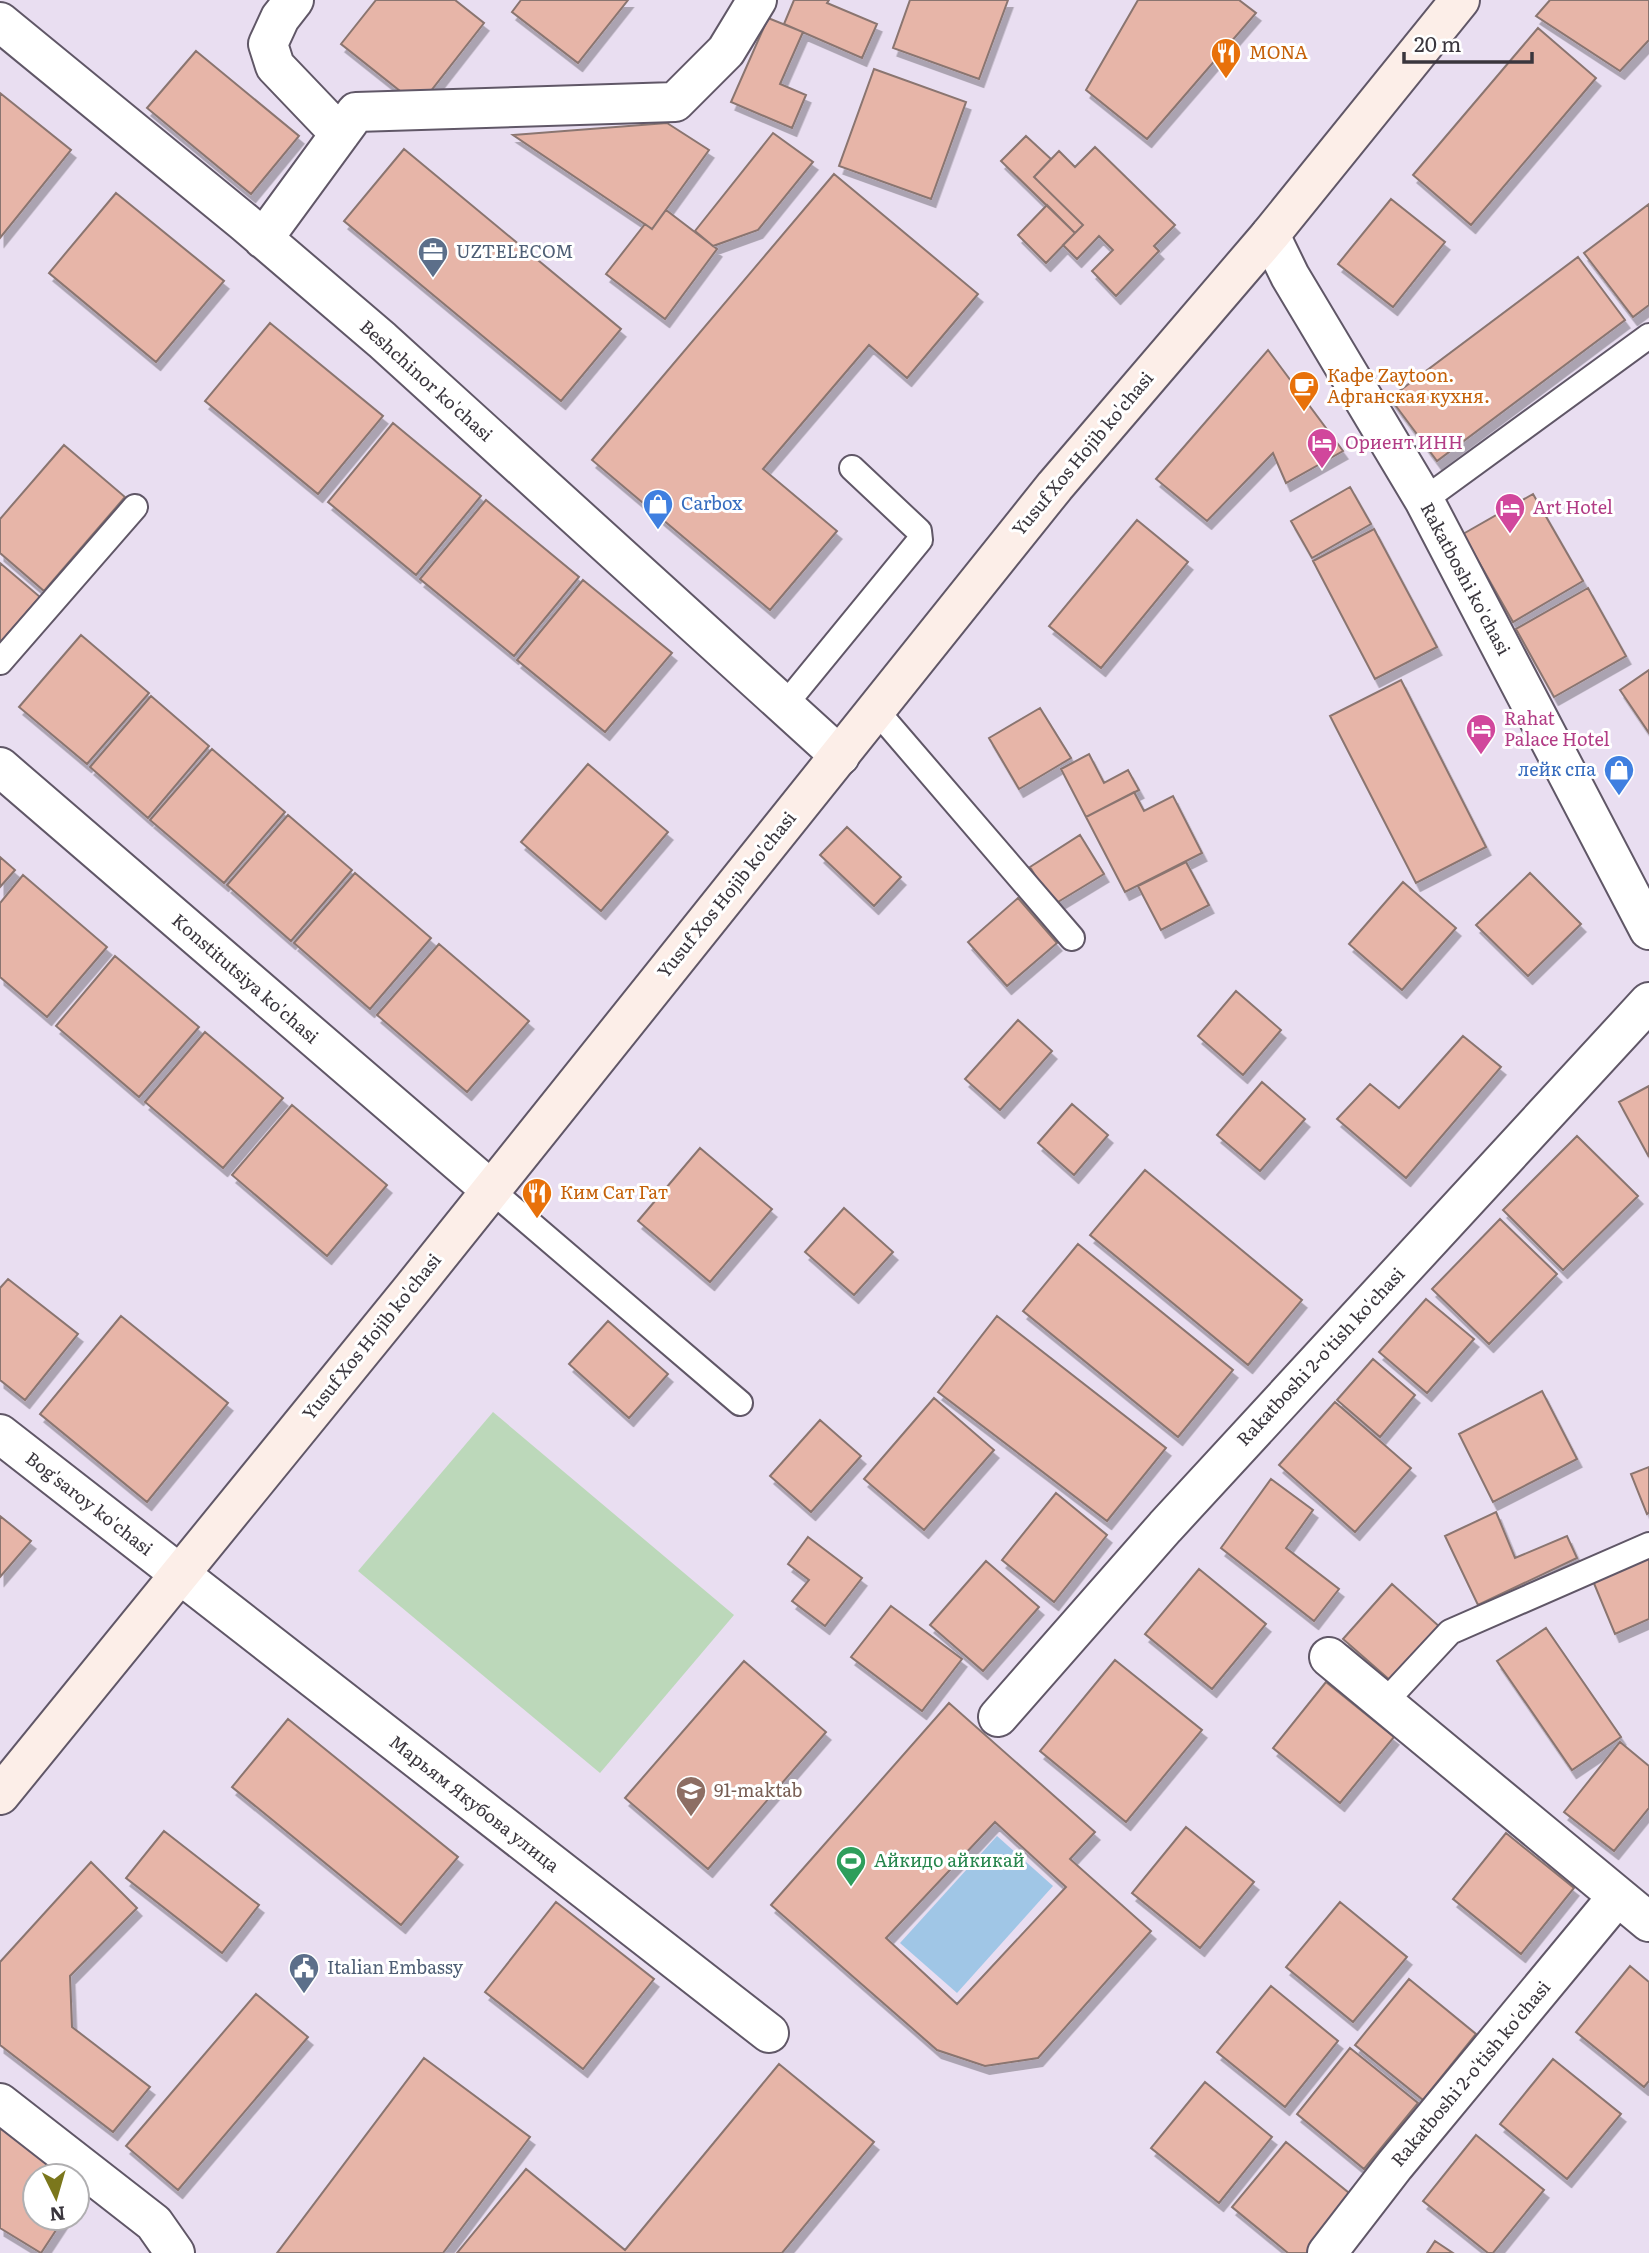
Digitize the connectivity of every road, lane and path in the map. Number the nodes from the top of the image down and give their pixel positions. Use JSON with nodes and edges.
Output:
{"nodes":[{"id":1,"x":294,"y":0,"type":"edge"},
{"id":2,"x":757,"y":0,"type":"edge"},
{"id":3,"x":1460,"y":0,"type":"edge"},
{"id":4,"x":0,"y":22,"type":"edge"},
{"id":5,"x":340,"y":134,"type":"junction"},
{"id":6,"x":1270,"y":234,"type":"junction"},
{"id":7,"x":263,"y":239,"type":"junction"},
{"id":8,"x":1649,"y":336,"type":"edge"},
{"id":9,"x":852,"y":468,"type":"dead end"},
{"id":10,"x":1424,"y":500,"type":"junction"},
{"id":11,"x":135,"y":507,"type":"dead end"},
{"id":12,"x":0,"y":662,"type":"edge"},
{"id":13,"x":784,"y":706,"type":"junction"},
{"id":14,"x":875,"y":709,"type":"junction"},
{"id":15,"x":840,"y":756,"type":"junction"},
{"id":16,"x":0,"y":767,"type":"edge"},
{"id":17,"x":1649,"y":930,"type":"edge"},
{"id":18,"x":1072,"y":938,"type":"dead end"},
{"id":19,"x":1649,"y":1002,"type":"edge"},
{"id":20,"x":491,"y":1190,"type":"junction"},
{"id":21,"x":740,"y":1402,"type":"dead end"},
{"id":22,"x":0,"y":1434,"type":"edge"},
{"id":23,"x":1649,"y":1545,"type":"edge"},
{"id":24,"x":179,"y":1575,"type":"junction"},
{"id":25,"x":1329,"y":1657,"type":"dead end"},
{"id":26,"x":1384,"y":1703,"type":"junction"},
{"id":27,"x":998,"y":1717,"type":"dead end"},
{"id":28,"x":0,"y":1796,"type":"edge"},
{"id":29,"x":1617,"y":1897,"type":"junction"},
{"id":30,"x":1649,"y":1922,"type":"edge"},
{"id":31,"x":769,"y":2033,"type":"dead end"},
{"id":32,"x":0,"y":2103,"type":"edge"},
{"id":33,"x":175,"y":2253,"type":"edge"},
{"id":34,"x":1326,"y":2253,"type":"edge"}],
"edges":[{"from":1,"to":5,"type":"street"},
{"from":2,"to":5,"type":"street"},
{"from":3,"to":6,"type":"main road","name":"Yusuf Xos Hojib ko'chasi"},
{"from":4,"to":7,"type":"street","name":"Beshchinor ko'chasi"},
{"from":5,"to":7,"type":"street"},
{"from":6,"to":10,"type":"street","name":"Rakatboshi ko'chasi"},
{"from":6,"to":14,"type":"main road","name":"Yusuf Xos Hojib ko'chasi"},
{"from":7,"to":13,"type":"street","name":"Beshchinor ko'chasi"},
{"from":8,"to":10,"type":"lane"},
{"from":9,"to":13,"type":"lane"},
{"from":10,"to":17,"type":"street","name":"Rakatboshi ko'chasi"},
{"from":11,"to":12,"type":"lane"},
{"from":13,"to":15,"type":"street","name":"Beshchinor ko'chasi"},
{"from":14,"to":15,"type":"main road","name":"Yusuf Xos Hojib ko'chasi"},
{"from":14,"to":18,"type":"lane"},
{"from":15,"to":20,"type":"main road","name":"Yusuf Xos Hojib ko'chasi"},
{"from":16,"to":20,"type":"street","name":"Konstitutsiya ko'chasi"},
{"from":19,"to":27,"type":"street","name":"Rakatboshi 2-o'tish ko'chasi"},
{"from":20,"to":21,"type":"lane"},
{"from":20,"to":24,"type":"main road","name":"Yusuf Xos Hojib ko'chasi"},
{"from":22,"to":24,"type":"street","name":"Bog'saroy ko'chasi"},
{"from":23,"to":26,"type":"lane"},
{"from":24,"to":28,"type":"main road","name":"Yusuf Xos Hojib ko'chasi"},
{"from":24,"to":31,"type":"street","name":"Марьям Якубова улица"},
{"from":25,"to":26,"type":"street"},
{"from":26,"to":29,"type":"street"},
{"from":29,"to":30,"type":"street"},
{"from":29,"to":34,"type":"street","name":"Rakatboshi 2-o'tish ko'chasi"},
{"from":32,"to":33,"type":"street"}]}
